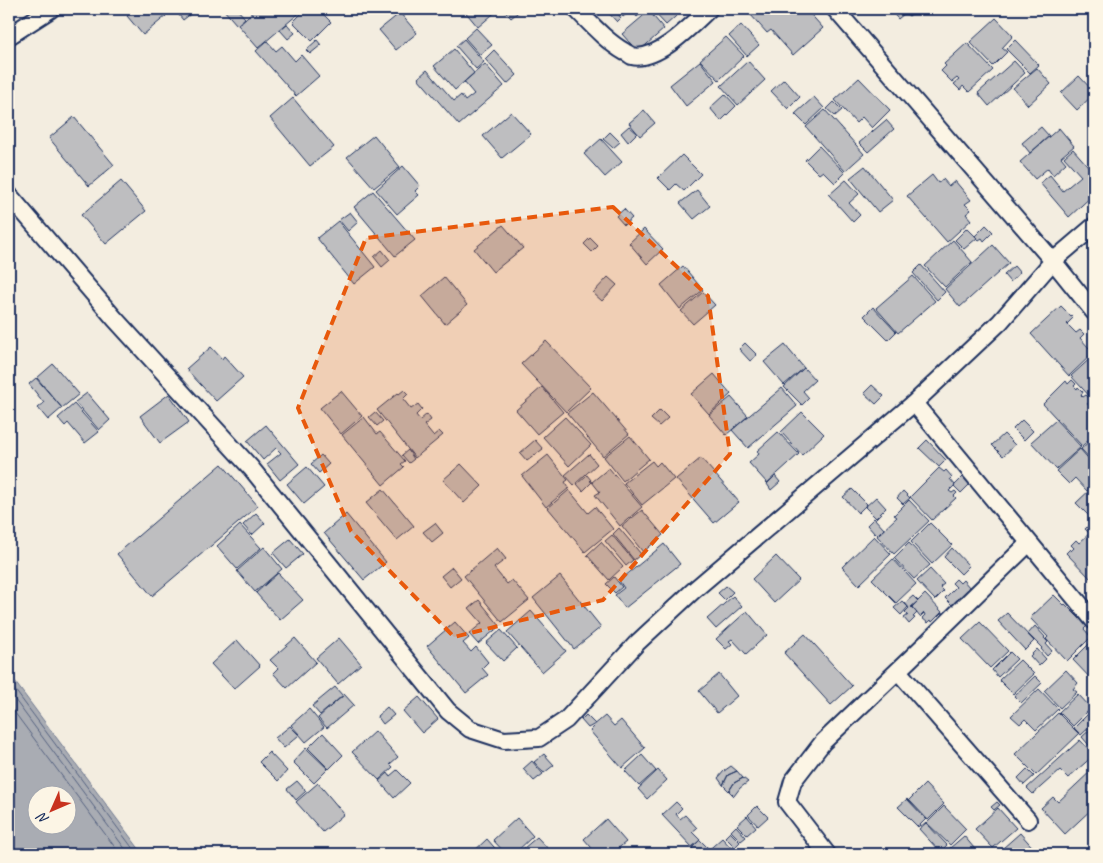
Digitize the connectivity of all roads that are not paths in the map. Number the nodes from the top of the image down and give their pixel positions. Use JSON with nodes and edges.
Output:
{"nodes":[{"id":1,"x":51,"y":9,"type":"edge"},
{"id":2,"x":576,"y":9,"type":"edge"},
{"id":3,"x":709,"y":9,"type":"edge"},
{"id":4,"x":835,"y":9,"type":"edge"},
{"id":5,"x":9,"y":36,"type":"edge"},
{"id":6,"x":9,"y":195,"type":"edge"},
{"id":7,"x":1094,"y":226,"type":"edge"},
{"id":8,"x":1053,"y":261,"type":"junction"},
{"id":9,"x":1094,"y":312,"type":"edge"},
{"id":10,"x":914,"y":403,"type":"junction"},
{"id":11,"x":1029,"y":543,"type":"junction"},
{"id":12,"x":1094,"y":621,"type":"edge"},
{"id":13,"x":898,"y":671,"type":"junction"},
{"id":14,"x":1028,"y":820,"type":"dead end"},
{"id":15,"x":826,"y":854,"type":"edge"}],
"edges":[{"from":1,"to":5,"type":"street"},
{"from":2,"to":3,"type":"street"},
{"from":4,"to":8,"type":"street"},
{"from":6,"to":10,"type":"street"},
{"from":7,"to":8,"type":"street"},
{"from":8,"to":9,"type":"street"},
{"from":8,"to":10,"type":"street"},
{"from":10,"to":11,"type":"street"},
{"from":11,"to":12,"type":"street"},
{"from":11,"to":13,"type":"street"},
{"from":13,"to":14,"type":"street"},
{"from":13,"to":15,"type":"street"}]}
